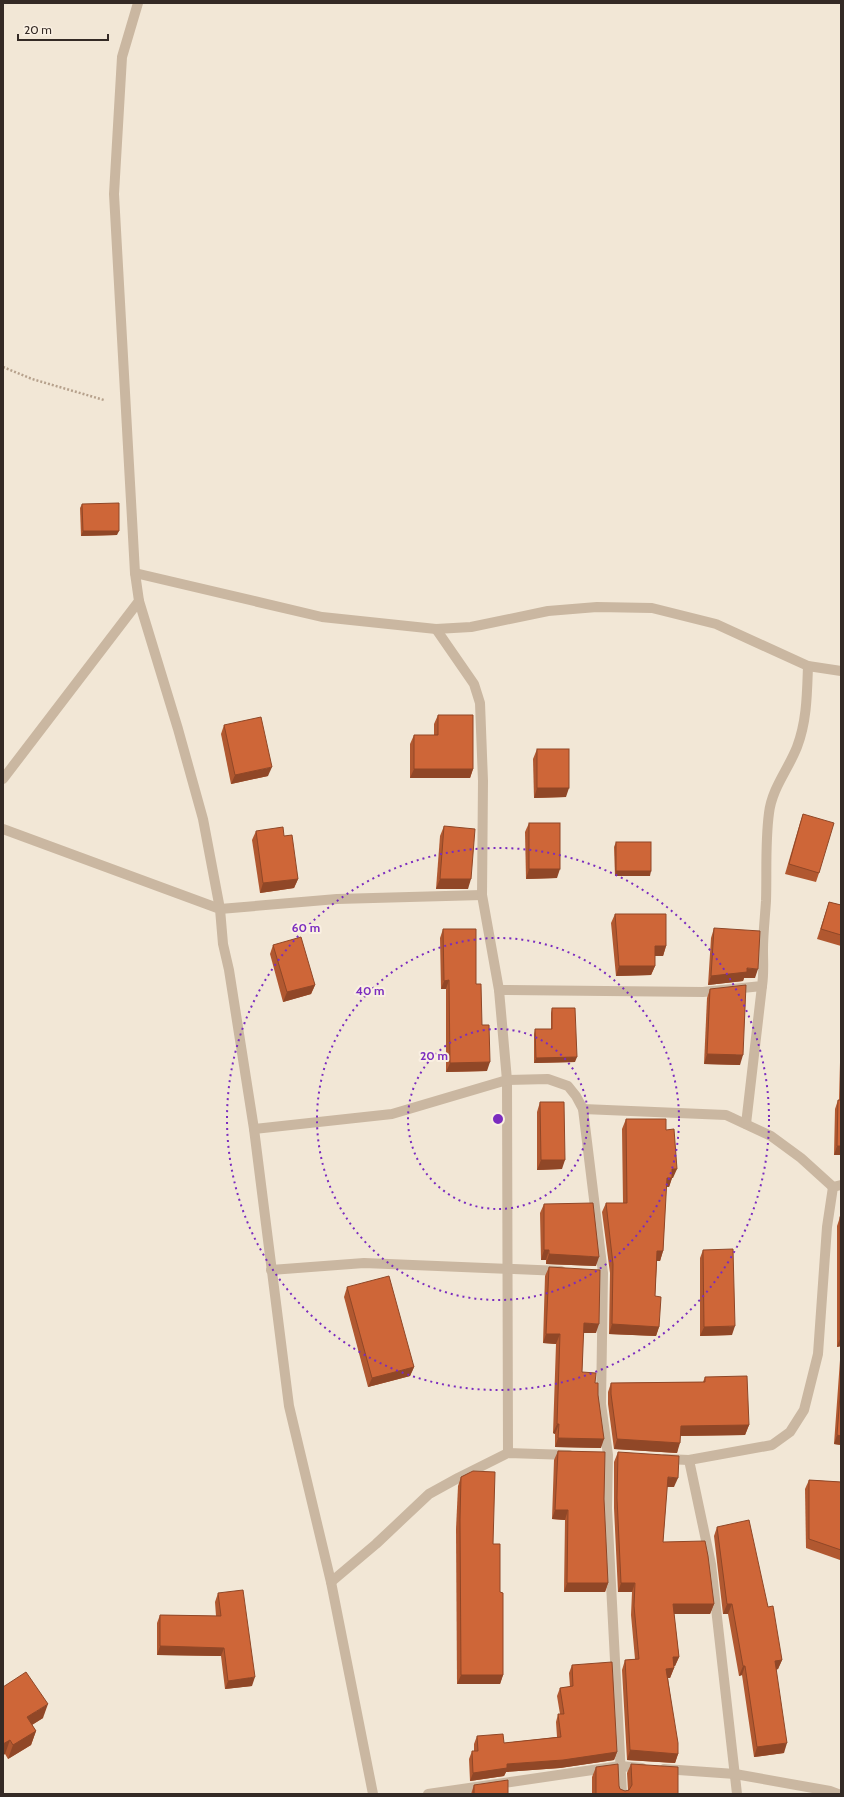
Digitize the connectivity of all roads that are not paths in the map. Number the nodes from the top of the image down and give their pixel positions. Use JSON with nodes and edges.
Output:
{"nodes":[{"id":1,"x":138,"y":3,"type":"edge"},
{"id":2,"x":135,"y":573,"type":"junction"},
{"id":3,"x":139,"y":601,"type":"junction"},
{"id":4,"x":436,"y":629,"type":"junction"},
{"id":5,"x":808,"y":666,"type":"junction"},
{"id":6,"x":841,"y":671,"type":"edge"},
{"id":7,"x":3,"y":779,"type":"edge"},
{"id":8,"x":3,"y":829,"type":"edge"},
{"id":9,"x":482,"y":895,"type":"junction"},
{"id":10,"x":220,"y":909,"type":"junction"},
{"id":11,"x":762,"y":986,"type":"junction"},
{"id":12,"x":499,"y":990,"type":"junction"},
{"id":13,"x":507,"y":1080,"type":"junction"},
{"id":14,"x":583,"y":1109,"type":"junction"},
{"id":15,"x":746,"y":1124,"type":"junction"},
{"id":16,"x":254,"y":1129,"type":"junction"},
{"id":17,"x":837,"y":1186,"type":"edge"},
{"id":18,"x":507,"y":1268,"type":"junction"},
{"id":19,"x":271,"y":1270,"type":"junction"},
{"id":20,"x":574,"y":1271,"type":"edge"},
{"id":21,"x":508,"y":1453,"type":"junction"},
{"id":22,"x":578,"y":1455,"type":"edge"},
{"id":23,"x":652,"y":1458,"type":"edge"},
{"id":24,"x":689,"y":1460,"type":"junction"},
{"id":25,"x":331,"y":1582,"type":"junction"},
{"id":26,"x":620,"y":1766,"type":"junction"},
{"id":27,"x":735,"y":1774,"type":"junction"},
{"id":28,"x":841,"y":1788,"type":"edge"},
{"id":29,"x":834,"y":1792,"type":"edge"},
{"id":30,"x":373,"y":1794,"type":"edge"},
{"id":31,"x":428,"y":1794,"type":"edge"},
{"id":32,"x":622,"y":1794,"type":"edge"},
{"id":33,"x":738,"y":1794,"type":"edge"}],
"edges":[{"from":1,"to":2,"type":"lane"},
{"from":2,"to":3,"type":"lane"},
{"from":2,"to":4,"type":"lane"},
{"from":3,"to":7,"type":"lane"},
{"from":3,"to":10,"type":"lane"},
{"from":4,"to":5,"type":"lane"},
{"from":4,"to":9,"type":"lane"},
{"from":5,"to":6,"type":"lane"},
{"from":5,"to":11,"type":"lane"},
{"from":8,"to":10,"type":"lane"},
{"from":9,"to":10,"type":"lane"},
{"from":9,"to":12,"type":"lane"},
{"from":10,"to":16,"type":"lane"},
{"from":11,"to":12,"type":"lane"},
{"from":11,"to":15,"type":"lane"},
{"from":12,"to":13,"type":"lane"},
{"from":13,"to":14,"type":"lane"},
{"from":13,"to":16,"type":"lane"},
{"from":13,"to":18,"type":"lane"},
{"from":14,"to":15,"type":"lane"},
{"from":14,"to":26,"type":"lane"},
{"from":15,"to":17,"type":"lane"},
{"from":16,"to":19,"type":"lane"},
{"from":17,"to":24,"type":"lane"},
{"from":18,"to":19,"type":"lane"},
{"from":18,"to":20,"type":"lane"},
{"from":18,"to":21,"type":"lane"},
{"from":19,"to":25,"type":"lane"},
{"from":21,"to":22,"type":"lane"},
{"from":21,"to":25,"type":"lane"},
{"from":23,"to":24,"type":"lane"},
{"from":24,"to":27,"type":"lane"},
{"from":25,"to":30,"type":"lane"},
{"from":26,"to":27,"type":"lane"},
{"from":26,"to":31,"type":"lane"},
{"from":26,"to":32,"type":"lane"},
{"from":27,"to":29,"type":"lane"},
{"from":27,"to":33,"type":"lane"},
{"from":28,"to":29,"type":"lane"}]}
